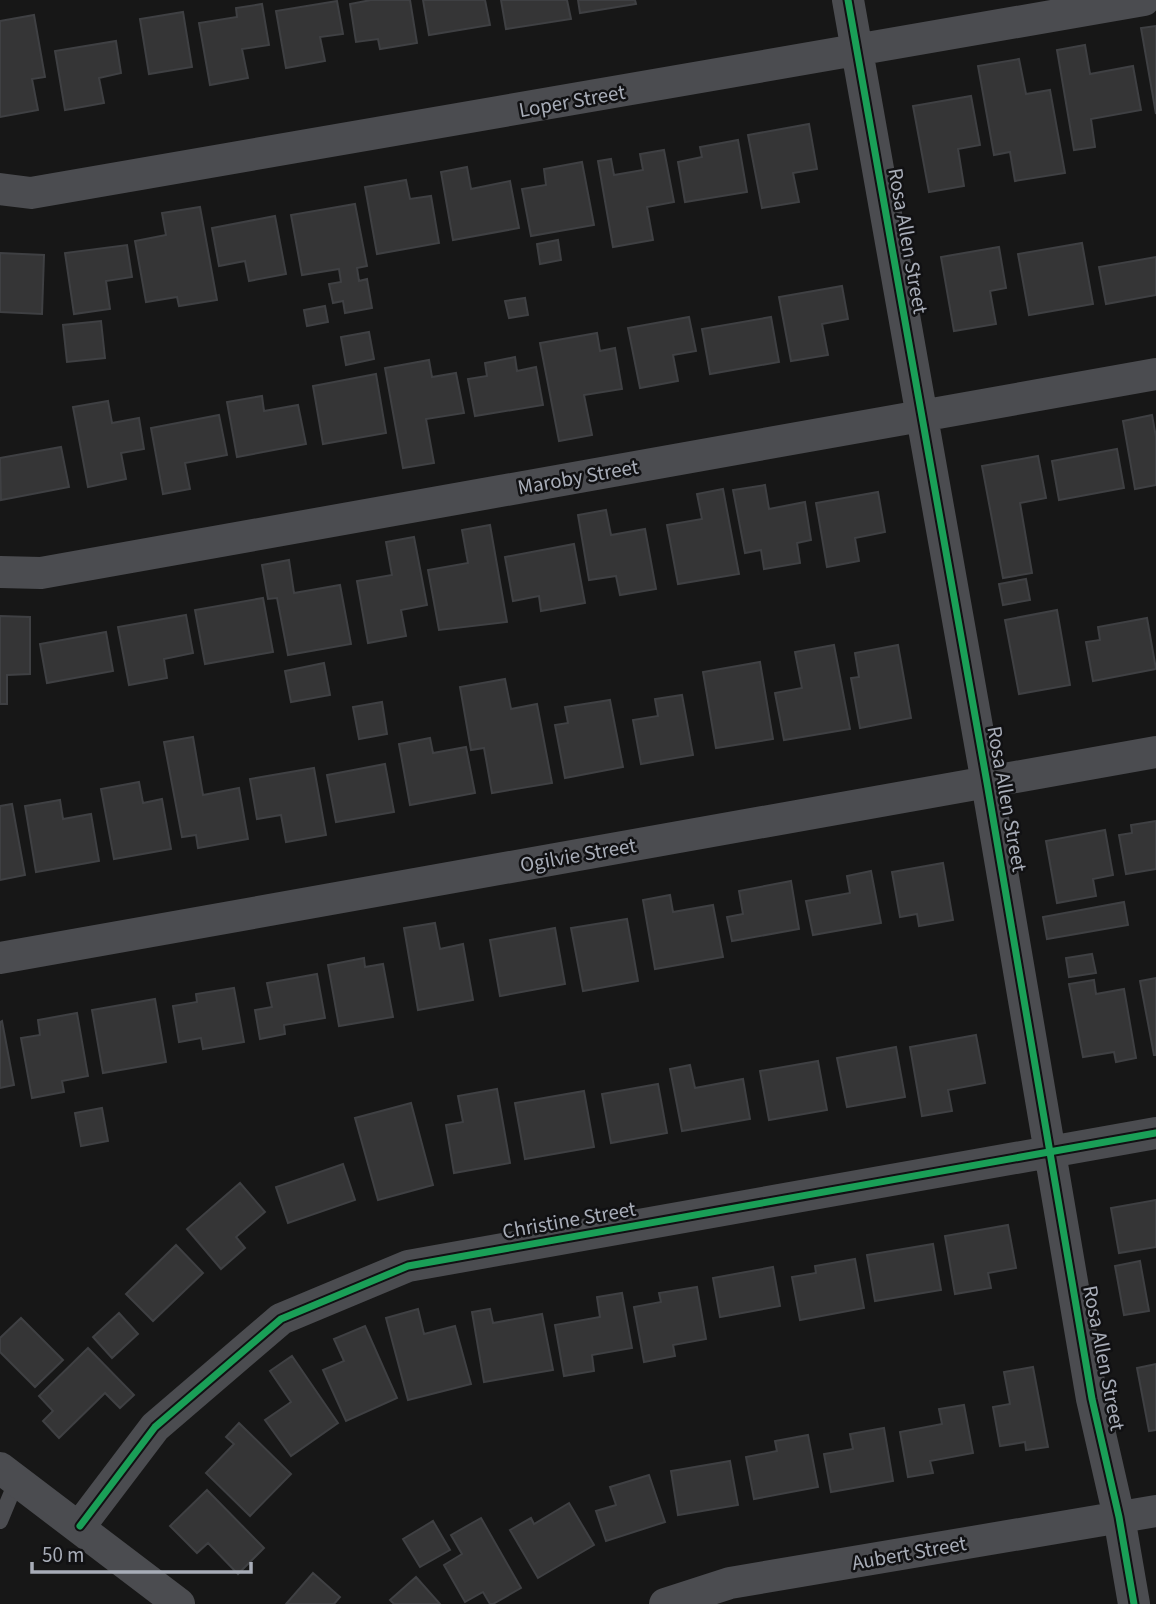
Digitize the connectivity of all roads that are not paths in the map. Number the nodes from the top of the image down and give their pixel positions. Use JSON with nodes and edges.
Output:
{"nodes":[{"id":1,"x":848,"y":0,"type":"edge"},
{"id":2,"x":1144,"y":0,"type":"edge"},
{"id":3,"x":859,"y":52,"type":"junction"},
{"id":4,"x":0,"y":189,"type":"edge"},
{"id":5,"x":1156,"y":374,"type":"edge"},
{"id":6,"x":920,"y":416,"type":"junction"},
{"id":7,"x":0,"y":572,"type":"edge"},
{"id":8,"x":1156,"y":752,"type":"edge"},
{"id":9,"x":987,"y":783,"type":"junction"},
{"id":10,"x":0,"y":958,"type":"edge"},
{"id":11,"x":1156,"y":1133,"type":"edge"},
{"id":12,"x":1049,"y":1153,"type":"junction"},
{"id":13,"x":9,"y":1474,"type":"edge"},
{"id":14,"x":1156,"y":1511,"type":"edge"},
{"id":15,"x":1119,"y":1517,"type":"junction"},
{"id":16,"x":0,"y":1521,"type":"edge"},
{"id":17,"x":80,"y":1526,"type":"junction"},
{"id":18,"x":179,"y":1604,"type":"edge"},
{"id":19,"x":665,"y":1604,"type":"edge"},
{"id":20,"x":1134,"y":1604,"type":"edge"}],
"edges":[{"from":1,"to":3,"type":"street","name":"Rosa Allen Street"},
{"from":2,"to":3,"type":"street","name":"Loper Street"},
{"from":3,"to":4,"type":"street","name":"Loper Street"},
{"from":3,"to":6,"type":"street","name":"Rosa Allen Street"},
{"from":5,"to":6,"type":"street","name":"Maroby Street"},
{"from":6,"to":7,"type":"street","name":"Maroby Street"},
{"from":6,"to":9,"type":"street","name":"Rosa Allen Street"},
{"from":8,"to":9,"type":"street","name":"Ogilvie Street"},
{"from":9,"to":10,"type":"street","name":"Ogilvie Street"},
{"from":9,"to":12,"type":"street","name":"Rosa Allen Street"},
{"from":11,"to":12,"type":"street","name":"Christine Street"},
{"from":12,"to":15,"type":"street","name":"Rosa Allen Street"},
{"from":12,"to":17,"type":"street","name":"Christine Street"},
{"from":13,"to":16,"type":"lane"},
{"from":13,"to":17,"type":"street"},
{"from":14,"to":15,"type":"street","name":"Aubert Street"},
{"from":15,"to":19,"type":"street","name":"Aubert Street"},
{"from":15,"to":20,"type":"street","name":"Rosa Allen Street"},
{"from":17,"to":18,"type":"street"}]}
